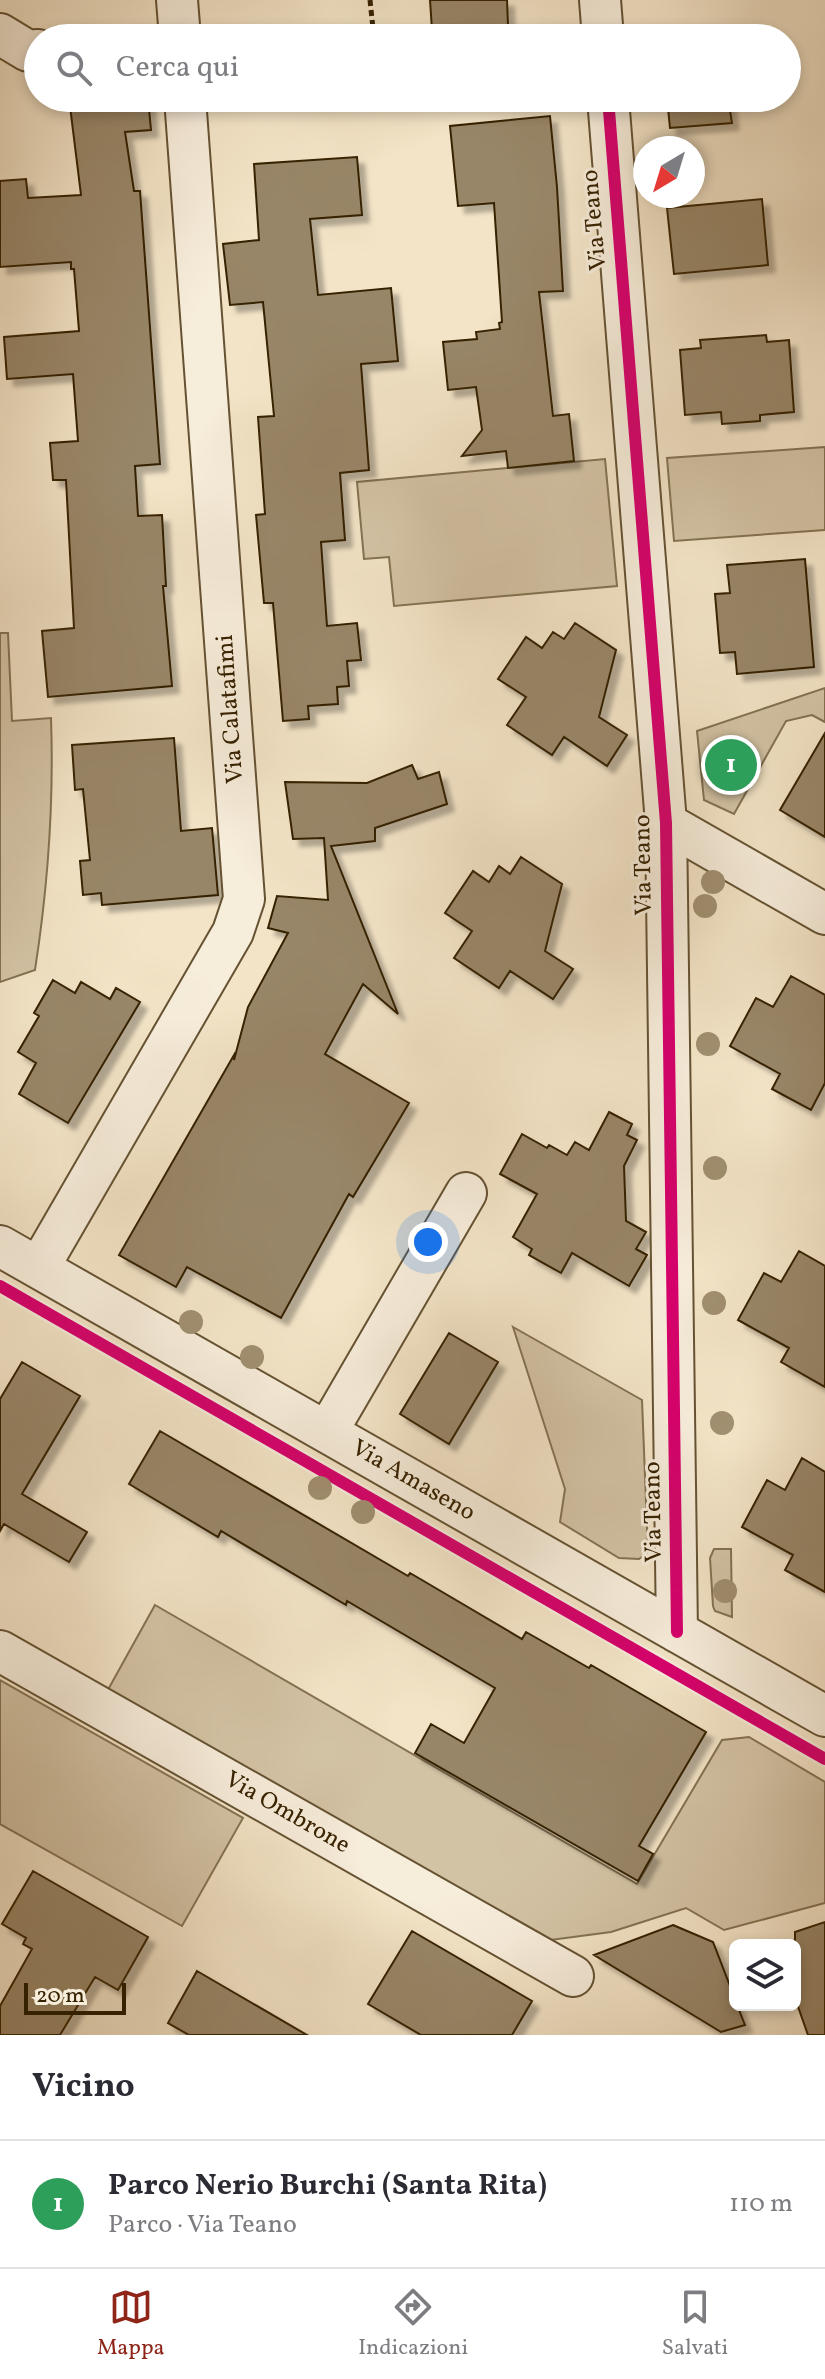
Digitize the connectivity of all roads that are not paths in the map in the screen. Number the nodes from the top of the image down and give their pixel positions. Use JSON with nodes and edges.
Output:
{"nodes":[{"id":1,"x":177,"y":0,"type":"edge"},
{"id":2,"x":600,"y":0,"type":"edge"},
{"id":3,"x":179,"y":24,"type":"edge"},
{"id":4,"x":602,"y":24,"type":"edge"},
{"id":5,"x":0,"y":34,"type":"edge"},
{"id":6,"x":24,"y":49,"type":"edge"},
{"id":7,"x":186,"y":112,"type":"edge"},
{"id":8,"x":609,"y":112,"type":"edge"},
{"id":9,"x":666,"y":823,"type":"junction"},
{"id":10,"x":825,"y":914,"type":"edge"},
{"id":11,"x":466,"y":1193,"type":"dead end"},
{"id":12,"x":0,"y":1246,"type":"edge"},
{"id":13,"x":39,"y":1267,"type":"junction"},
{"id":14,"x":327,"y":1432,"type":"junction"},
{"id":15,"x":677,"y":1632,"type":"junction"},
{"id":16,"x":0,"y":1651,"type":"edge"},
{"id":17,"x":825,"y":1716,"type":"edge"},
{"id":18,"x":573,"y":1976,"type":"dead end"}],
"edges":[{"from":1,"to":3,"type":"street"},
{"from":2,"to":4,"type":"street"},
{"from":5,"to":6,"type":"street"},
{"from":7,"to":13,"type":"street","name":"Via Calatafimi"},
{"from":8,"to":9,"type":"street","name":"Via Teano"},
{"from":9,"to":10,"type":"street"},
{"from":9,"to":15,"type":"street","name":"Via Teano"},
{"from":11,"to":14,"type":"street"},
{"from":12,"to":13,"type":"street","name":"Via Amaseno"},
{"from":13,"to":14,"type":"street","name":"Via Amaseno"},
{"from":14,"to":15,"type":"street","name":"Via Amaseno"},
{"from":15,"to":17,"type":"street","name":"Via Amaseno"},
{"from":16,"to":18,"type":"street","name":"Via Ombrone"}]}
